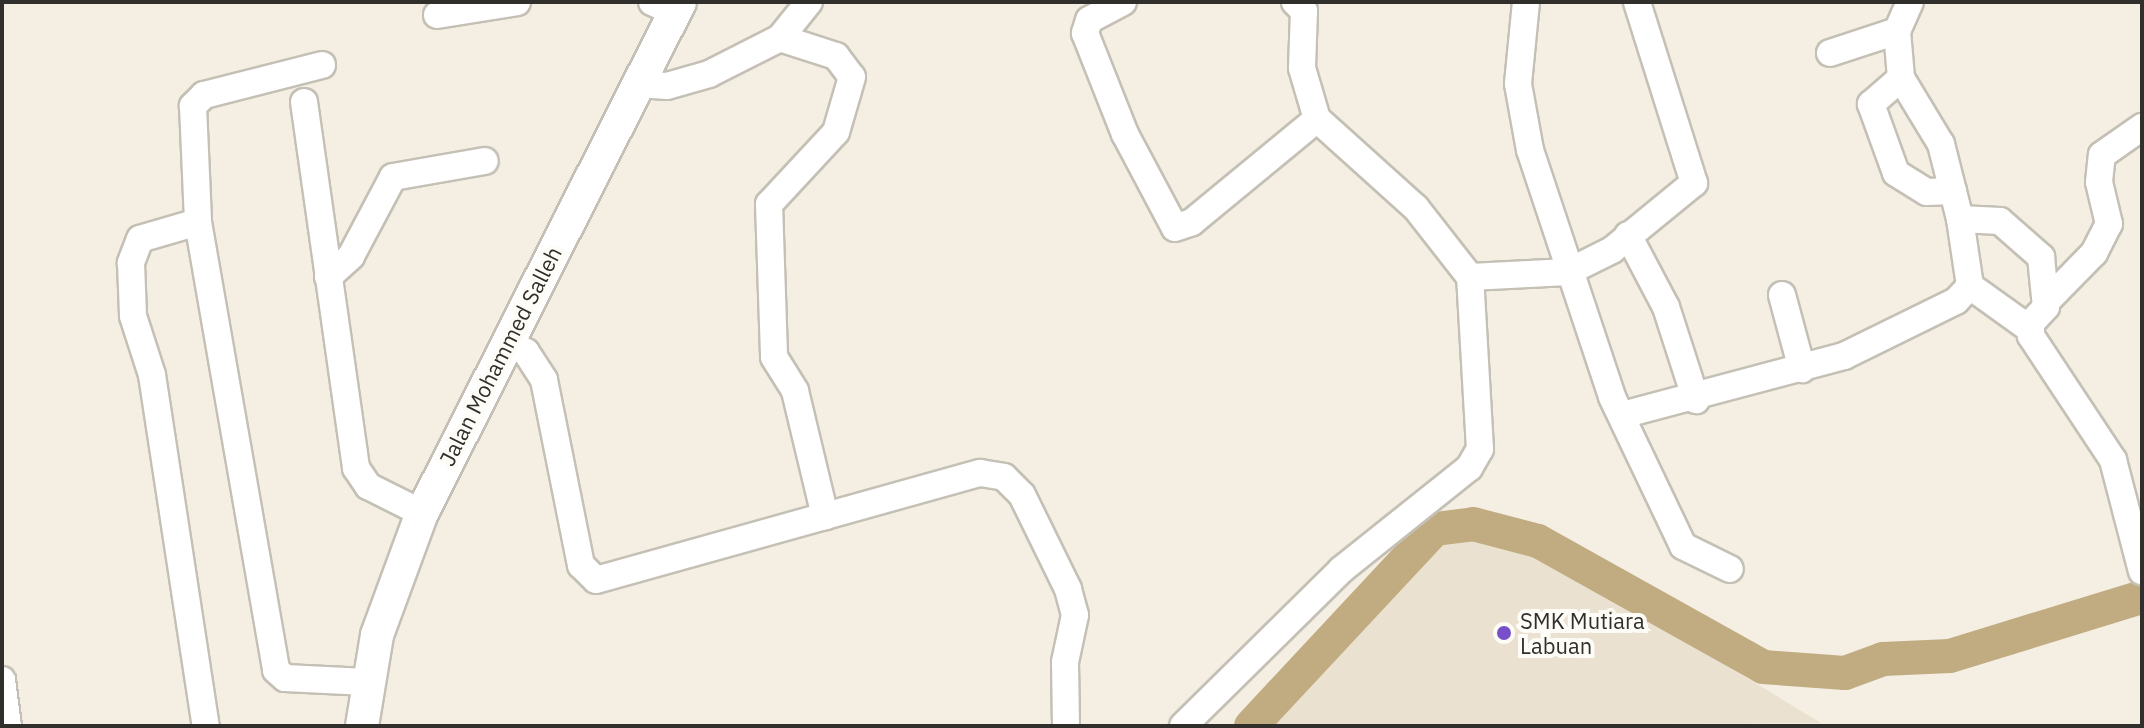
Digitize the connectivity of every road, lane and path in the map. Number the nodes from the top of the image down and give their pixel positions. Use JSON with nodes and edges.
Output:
{"nodes":[{"id":1,"x":517,"y":2,"type":"edge"},
{"id":2,"x":809,"y":2,"type":"edge"},
{"id":3,"x":1123,"y":2,"type":"edge"},
{"id":4,"x":1295,"y":2,"type":"edge"},
{"id":5,"x":1526,"y":2,"type":"edge"},
{"id":6,"x":1637,"y":2,"type":"edge"},
{"id":7,"x":1910,"y":2,"type":"edge"},
{"id":8,"x":668,"y":5,"type":"edge"},
{"id":9,"x":437,"y":15,"type":"dead end"},
{"id":10,"x":1897,"y":31,"type":"junction"},
{"id":11,"x":780,"y":38,"type":"junction"},
{"id":12,"x":1830,"y":53,"type":"dead end"},
{"id":13,"x":322,"y":65,"type":"dead end"},
{"id":14,"x":1901,"y":78,"type":"junction"},
{"id":15,"x":638,"y":84,"type":"junction"},
{"id":16,"x":304,"y":102,"type":"dead end"},
{"id":17,"x":1317,"y":119,"type":"junction"},
{"id":18,"x":2142,"y":127,"type":"edge"},
{"id":19,"x":485,"y":161,"type":"dead end"},
{"id":20,"x":1953,"y":191,"type":"junction"},
{"id":21,"x":1960,"y":219,"type":"junction"},
{"id":22,"x":198,"y":222,"type":"junction"},
{"id":23,"x":1628,"y":235,"type":"junction"},
{"id":24,"x":1574,"y":269,"type":"junction"},
{"id":25,"x":328,"y":277,"type":"junction"},
{"id":26,"x":1470,"y":277,"type":"junction"},
{"id":27,"x":1970,"y":286,"type":"junction"},
{"id":28,"x":1782,"y":295,"type":"dead end"},
{"id":29,"x":2046,"y":302,"type":"junction"},
{"id":30,"x":2030,"y":329,"type":"junction"},
{"id":31,"x":506,"y":341,"type":"junction"},
{"id":32,"x":1802,"y":369,"type":"junction"},
{"id":33,"x":1696,"y":400,"type":"junction"},
{"id":34,"x":1626,"y":414,"type":"junction"},
{"id":35,"x":422,"y":513,"type":"junction"},
{"id":36,"x":825,"y":516,"type":"junction"},
{"id":37,"x":1730,"y":569,"type":"dead end"},
{"id":38,"x":2142,"y":571,"type":"edge"},
{"id":39,"x":2,"y":680,"type":"edge"},
{"id":40,"x":367,"y":682,"type":"junction"},
{"id":41,"x":8,"y":726,"type":"edge"},
{"id":42,"x":206,"y":726,"type":"edge"},
{"id":43,"x":362,"y":726,"type":"edge"},
{"id":44,"x":1066,"y":726,"type":"edge"},
{"id":45,"x":1183,"y":726,"type":"edge"}],
"edges":[{"from":1,"to":9,"type":"street"},
{"from":2,"to":11,"type":"street"},
{"from":3,"to":17,"type":"street"},
{"from":4,"to":17,"type":"street"},
{"from":5,"to":24,"type":"street"},
{"from":6,"to":23,"type":"street"},
{"from":7,"to":10,"type":"street"},
{"from":8,"to":15,"type":"main road","name":"Jalan Mohammed Salleh"},
{"from":10,"to":12,"type":"street"},
{"from":10,"to":14,"type":"street"},
{"from":11,"to":15,"type":"street"},
{"from":11,"to":36,"type":"street"},
{"from":13,"to":22,"type":"street"},
{"from":14,"to":20,"type":"street"},
{"from":14,"to":20,"type":"street"},
{"from":15,"to":31,"type":"main road","name":"Jalan Mohammed Salleh"},
{"from":16,"to":25,"type":"street"},
{"from":17,"to":26,"type":"street"},
{"from":18,"to":29,"type":"street"},
{"from":19,"to":25,"type":"street"},
{"from":20,"to":21,"type":"street"},
{"from":21,"to":27,"type":"street"},
{"from":21,"to":29,"type":"street"},
{"from":22,"to":40,"type":"street"},
{"from":22,"to":42,"type":"street"},
{"from":23,"to":24,"type":"street"},
{"from":23,"to":33,"type":"street"},
{"from":24,"to":26,"type":"street"},
{"from":24,"to":34,"type":"street"},
{"from":25,"to":35,"type":"street"},
{"from":26,"to":45,"type":"street"},
{"from":27,"to":30,"type":"street"},
{"from":27,"to":32,"type":"street"},
{"from":28,"to":32,"type":"street"},
{"from":29,"to":30,"type":"street"},
{"from":30,"to":38,"type":"street"},
{"from":31,"to":35,"type":"main road","name":"Jalan Mohammed Salleh"},
{"from":31,"to":36,"type":"street"},
{"from":32,"to":33,"type":"street"},
{"from":33,"to":34,"type":"street"},
{"from":34,"to":37,"type":"street"},
{"from":35,"to":40,"type":"main road","name":"Jalan Mohammed Salleh"},
{"from":36,"to":44,"type":"street"},
{"from":39,"to":41,"type":"street"},
{"from":40,"to":43,"type":"main road","name":"Jalan Mohammed Salleh"}]}
